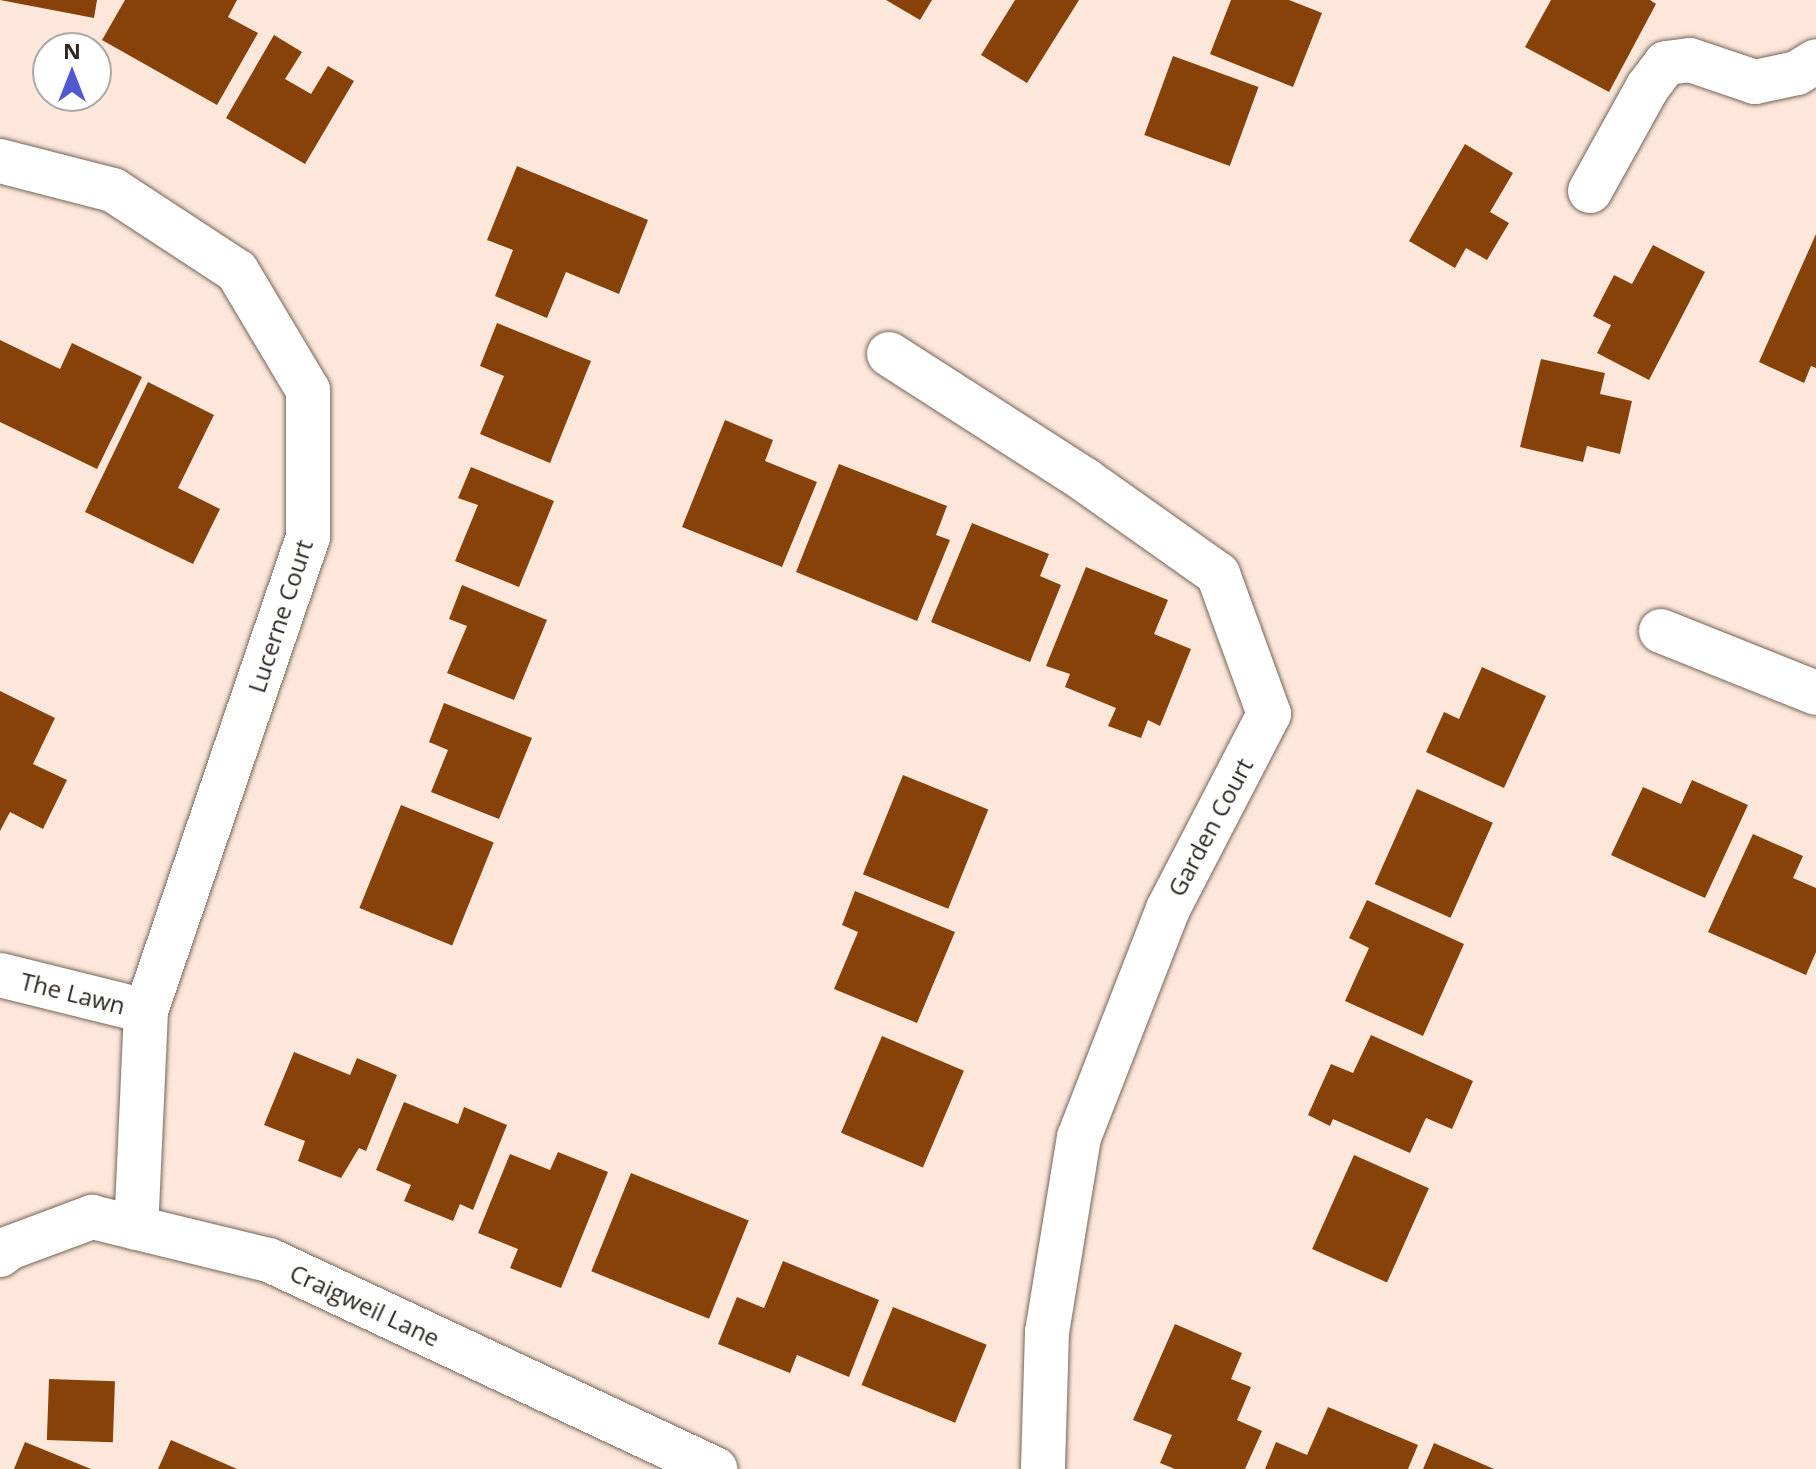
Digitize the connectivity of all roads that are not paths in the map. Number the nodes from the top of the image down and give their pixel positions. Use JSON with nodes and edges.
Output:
{"nodes":[{"id":1,"x":1816,"y":61,"type":"edge"},
{"id":2,"x":0,"y":161,"type":"edge"},
{"id":3,"x":1590,"y":191,"type":"dead end"},
{"id":4,"x":889,"y":354,"type":"dead end"},
{"id":5,"x":1661,"y":631,"type":"dead end"},
{"id":6,"x":1816,"y":693,"type":"edge"},
{"id":7,"x":0,"y":975,"type":"edge"},
{"id":8,"x":146,"y":1011,"type":"junction"},
{"id":9,"x":136,"y":1228,"type":"junction"},
{"id":10,"x":0,"y":1255,"type":"edge"},
{"id":11,"x":716,"y":1469,"type":"edge"},
{"id":12,"x":1043,"y":1469,"type":"edge"}],
"edges":[{"from":1,"to":3,"type":"street"},
{"from":2,"to":8,"type":"street","name":"Lucerne Court"},
{"from":4,"to":12,"type":"street","name":"Garden Court"},
{"from":5,"to":6,"type":"street"},
{"from":7,"to":8,"type":"street","name":"The Lawn"},
{"from":8,"to":9,"type":"street","name":"Lucerne Court"},
{"from":9,"to":10,"type":"street","name":"Craigweil Lane"},
{"from":9,"to":11,"type":"street","name":"Craigweil Lane"}]}
